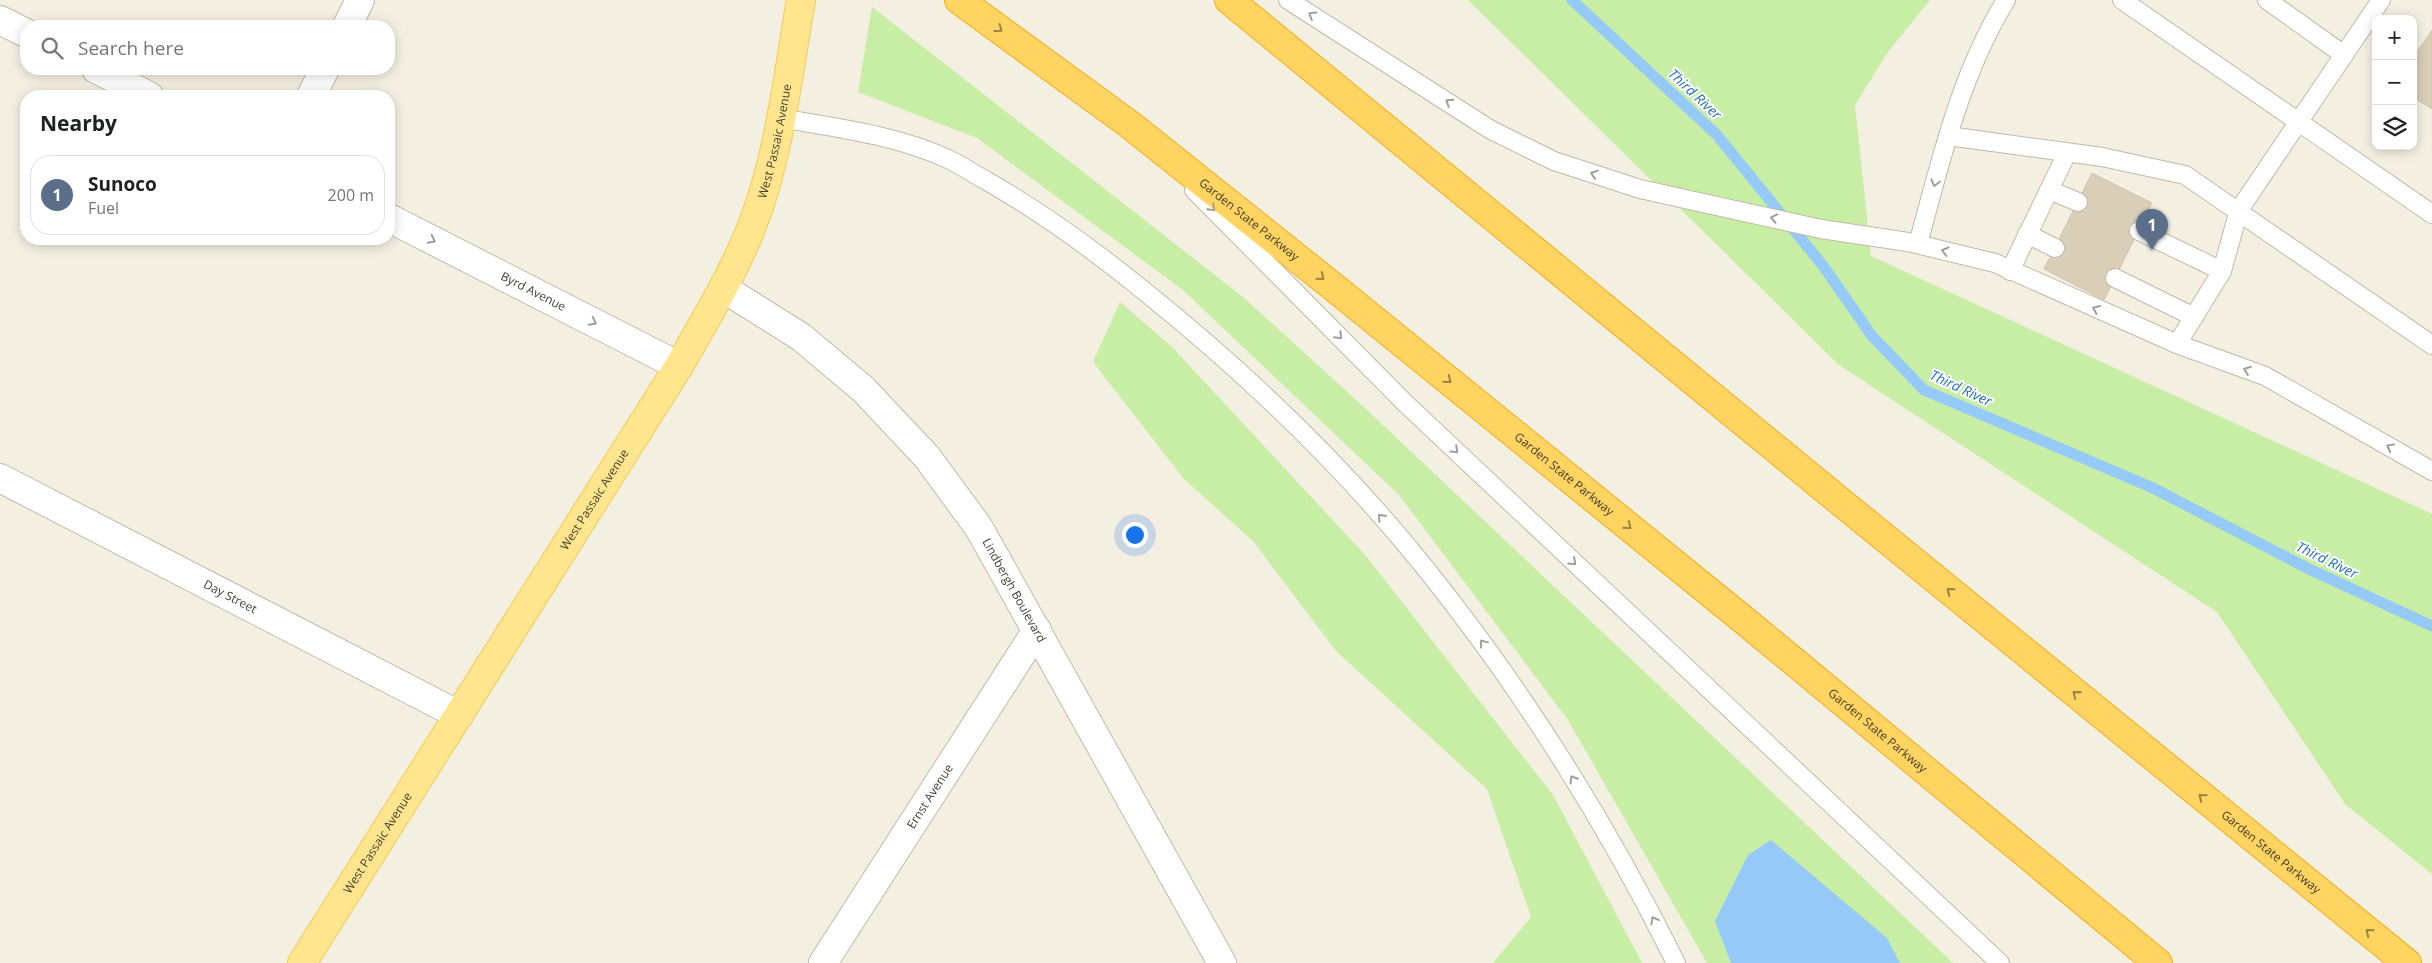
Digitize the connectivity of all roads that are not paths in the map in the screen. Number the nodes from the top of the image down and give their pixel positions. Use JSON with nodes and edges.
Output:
{"nodes":[{"id":1,"x":360,"y":0,"type":"edge"},
{"id":2,"x":801,"y":0,"type":"edge"},
{"id":3,"x":959,"y":0,"type":"edge"},
{"id":4,"x":1229,"y":0,"type":"edge"},
{"id":5,"x":1288,"y":0,"type":"edge"},
{"id":6,"x":2006,"y":0,"type":"edge"},
{"id":7,"x":2122,"y":0,"type":"edge"},
{"id":8,"x":2267,"y":0,"type":"edge"},
{"id":9,"x":2381,"y":0,"type":"edge"},
{"id":10,"x":0,"y":20,"type":"edge"},
{"id":11,"x":350,"y":20,"type":"edge"},
{"id":12,"x":20,"y":30,"type":"edge"},
{"id":13,"x":2344,"y":55,"type":"junction"},
{"id":14,"x":108,"y":75,"type":"edge"},
{"id":15,"x":322,"y":75,"type":"edge"},
{"id":16,"x":138,"y":90,"type":"edge"},
{"id":17,"x":314,"y":90,"type":"edge"},
{"id":18,"x":780,"y":118,"type":"junction"},
{"id":19,"x":2298,"y":122,"type":"junction"},
{"id":20,"x":1129,"y":124,"type":"junction"},
{"id":21,"x":1948,"y":136,"type":"junction"},
{"id":22,"x":2068,"y":153,"type":"junction"},
{"id":23,"x":2050,"y":190,"type":"junction"},
{"id":24,"x":2078,"y":202,"type":"dead end"},
{"id":25,"x":2239,"y":210,"type":"junction"},
{"id":26,"x":2432,"y":214,"type":"edge"},
{"id":27,"x":395,"y":221,"type":"edge"},
{"id":28,"x":2138,"y":230,"type":"dead end"},
{"id":29,"x":2027,"y":234,"type":"junction"},
{"id":30,"x":1918,"y":244,"type":"junction"},
{"id":31,"x":2055,"y":248,"type":"dead end"},
{"id":32,"x":2010,"y":271,"type":"junction"},
{"id":33,"x":2222,"y":271,"type":"junction"},
{"id":34,"x":2115,"y":278,"type":"dead end"},
{"id":35,"x":723,"y":288,"type":"junction"},
{"id":36,"x":2194,"y":317,"type":"junction"},
{"id":37,"x":2177,"y":344,"type":"junction"},
{"id":38,"x":2432,"y":345,"type":"edge"},
{"id":39,"x":679,"y":366,"type":"junction"},
{"id":40,"x":2432,"y":471,"type":"edge"},
{"id":41,"x":0,"y":478,"type":"edge"},
{"id":42,"x":1037,"y":630,"type":"junction"},
{"id":43,"x":459,"y":715,"type":"junction"},
{"id":44,"x":302,"y":963,"type":"edge"},
{"id":45,"x":823,"y":963,"type":"edge"},
{"id":46,"x":1222,"y":963,"type":"edge"},
{"id":47,"x":1676,"y":963,"type":"edge"},
{"id":48,"x":2000,"y":963,"type":"edge"},
{"id":49,"x":2158,"y":963,"type":"edge"},
{"id":50,"x":2407,"y":963,"type":"edge"}],
"edges":[{"from":1,"to":11,"type":"street"},
{"from":2,"to":18,"type":"main road","name":"West Passaic Avenue"},
{"from":3,"to":20,"type":"highway","name":"Garden State Parkway","one_way":true},
{"from":50,"to":4,"type":"highway","name":"Garden State Parkway","one_way":true},
{"from":30,"to":5,"type":"lane","one_way":true},
{"from":6,"to":21,"type":"lane"},
{"from":7,"to":19,"type":"lane"},
{"from":8,"to":13,"type":"lane"},
{"from":9,"to":13,"type":"lane"},
{"from":10,"to":12,"type":"street"},
{"from":13,"to":19,"type":"lane"},
{"from":14,"to":16,"type":"street"},
{"from":15,"to":17,"type":"street"},
{"from":18,"to":35,"type":"main road","name":"West Passaic Avenue"},
{"from":47,"to":18,"type":"lane","one_way":true},
{"from":19,"to":25,"type":"lane"},
{"from":19,"to":26,"type":"lane"},
{"from":20,"to":48,"type":"lane","one_way":true},
{"from":20,"to":49,"type":"highway","name":"Garden State Parkway","one_way":true},
{"from":21,"to":22,"type":"lane"},
{"from":21,"to":30,"type":"lane","one_way":true},
{"from":22,"to":23,"type":"lane"},
{"from":22,"to":25,"type":"lane"},
{"from":23,"to":24,"type":"lane"},
{"from":23,"to":29,"type":"lane"},
{"from":25,"to":33,"type":"lane"},
{"from":25,"to":38,"type":"lane"},
{"from":27,"to":39,"type":"street","name":"Byrd Avenue","one_way":true},
{"from":28,"to":33,"type":"lane"},
{"from":29,"to":31,"type":"lane"},
{"from":29,"to":32,"type":"lane"},
{"from":32,"to":30,"type":"lane","one_way":true},
{"from":37,"to":32,"type":"lane","one_way":true},
{"from":33,"to":36,"type":"lane"},
{"from":34,"to":36,"type":"lane"},
{"from":35,"to":39,"type":"main road","name":"West Passaic Avenue"},
{"from":35,"to":42,"type":"street","name":"Lindbergh Boulevard"},
{"from":36,"to":37,"type":"lane"},
{"from":40,"to":37,"type":"lane","one_way":true},
{"from":39,"to":43,"type":"main road","name":"West Passaic Avenue"},
{"from":41,"to":43,"type":"street","name":"Day Street"},
{"from":42,"to":45,"type":"street","name":"Ernst Avenue"},
{"from":42,"to":46,"type":"street","name":"Lindbergh Boulevard"},
{"from":43,"to":44,"type":"main road","name":"West Passaic Avenue"}]}
